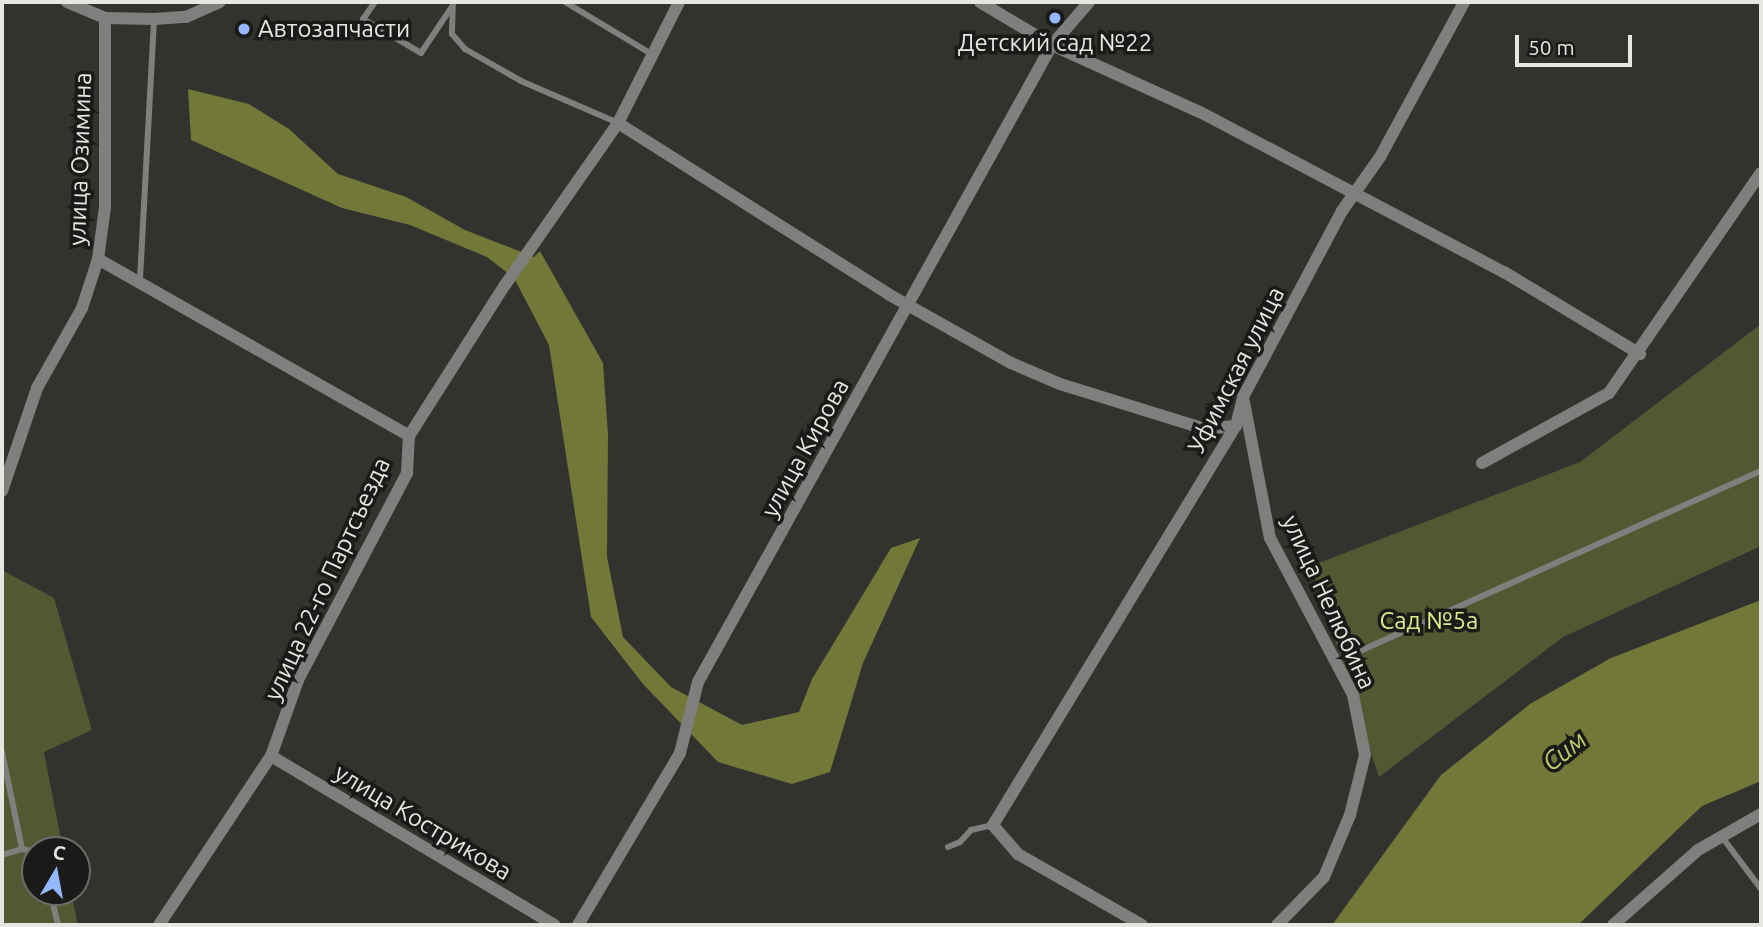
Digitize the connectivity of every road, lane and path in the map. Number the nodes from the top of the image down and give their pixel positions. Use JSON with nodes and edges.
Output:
{"nodes":[{"id":1,"x":67,"y":2,"type":"edge"},
{"id":2,"x":220,"y":2,"type":"edge"},
{"id":3,"x":375,"y":2,"type":"edge"},
{"id":4,"x":565,"y":2,"type":"edge"},
{"id":5,"x":679,"y":2,"type":"edge"},
{"id":6,"x":980,"y":2,"type":"edge"},
{"id":7,"x":1089,"y":2,"type":"edge"},
{"id":8,"x":1464,"y":2,"type":"edge"},
{"id":9,"x":452,"y":4,"type":"edge"},
{"id":10,"x":105,"y":18,"type":"junction"},
{"id":11,"x":154,"y":19,"type":"junction"},
{"id":12,"x":1052,"y":45,"type":"junction"},
{"id":13,"x":650,"y":53,"type":"junction"},
{"id":14,"x":618,"y":123,"type":"junction"},
{"id":15,"x":1761,"y":173,"type":"edge"},
{"id":16,"x":1353,"y":193,"type":"junction"},
{"id":17,"x":98,"y":259,"type":"junction"},
{"id":18,"x":139,"y":279,"type":"junction"},
{"id":19,"x":910,"y":304,"type":"junction"},
{"id":20,"x":1640,"y":354,"type":"junction"},
{"id":21,"x":1243,"y":397,"type":"junction"},
{"id":22,"x":1236,"y":426,"type":"junction"},
{"id":23,"x":409,"y":436,"type":"junction"},
{"id":24,"x":1482,"y":463,"type":"dead end"},
{"id":25,"x":1761,"y":471,"type":"edge"},
{"id":26,"x":2,"y":491,"type":"edge"},
{"id":27,"x":1360,"y":651,"type":"dead end"},
{"id":28,"x":2,"y":752,"type":"edge"},
{"id":29,"x":271,"y":756,"type":"junction"},
{"id":30,"x":1761,"y":814,"type":"edge"},
{"id":31,"x":993,"y":825,"type":"junction"},
{"id":32,"x":1722,"y":837,"type":"junction"},
{"id":33,"x":21,"y":844,"type":"edge"},
{"id":34,"x":948,"y":847,"type":"dead end"},
{"id":35,"x":21,"y":849,"type":"edge"},
{"id":36,"x":2,"y":855,"type":"edge"},
{"id":37,"x":1761,"y":889,"type":"edge"},
{"id":38,"x":53,"y":906,"type":"edge"},
{"id":39,"x":58,"y":925,"type":"edge"},
{"id":40,"x":159,"y":925,"type":"edge"},
{"id":41,"x":554,"y":925,"type":"edge"},
{"id":42,"x":578,"y":925,"type":"edge"},
{"id":43,"x":1142,"y":925,"type":"edge"},
{"id":44,"x":1277,"y":925,"type":"edge"},
{"id":45,"x":1613,"y":925,"type":"edge"}],
"edges":[{"from":1,"to":10,"type":"street"},
{"from":2,"to":11,"type":"street"},
{"from":3,"to":9,"type":"lane"},
{"from":4,"to":13,"type":"lane"},
{"from":5,"to":13,"type":"street"},
{"from":6,"to":12,"type":"street"},
{"from":7,"to":12,"type":"street","name":"улица Кирова"},
{"from":8,"to":16,"type":"street","name":"Уфимская улица"},
{"from":9,"to":14,"type":"lane"},
{"from":10,"to":11,"type":"street"},
{"from":10,"to":17,"type":"street","name":"улица Озимина"},
{"from":11,"to":18,"type":"lane"},
{"from":12,"to":16,"type":"street"},
{"from":12,"to":19,"type":"street","name":"улица Кирова"},
{"from":13,"to":14,"type":"street"},
{"from":14,"to":19,"type":"street"},
{"from":14,"to":23,"type":"street","name":"улица 22-го Партсъезда"},
{"from":15,"to":20,"type":"street"},
{"from":16,"to":20,"type":"street"},
{"from":16,"to":21,"type":"street","name":"Уфимская улица"},
{"from":17,"to":18,"type":"street"},
{"from":17,"to":26,"type":"street","name":"улица Озимина"},
{"from":18,"to":23,"type":"street"},
{"from":19,"to":22,"type":"street"},
{"from":19,"to":42,"type":"street","name":"улица Кирова"},
{"from":20,"to":24,"type":"street"},
{"from":21,"to":22,"type":"street","name":"Уфимская улица"},
{"from":21,"to":44,"type":"street","name":"улица Нелюбина"},
{"from":22,"to":31,"type":"street","name":"Уфимская улица"},
{"from":23,"to":29,"type":"street","name":"улица 22-го Партсъезда"},
{"from":25,"to":27,"type":"lane"},
{"from":28,"to":33,"type":"lane"},
{"from":29,"to":40,"type":"street","name":"улица 22-го Партсъезда"},
{"from":29,"to":41,"type":"street","name":"улица Кострикова"},
{"from":30,"to":32,"type":"street"},
{"from":31,"to":34,"type":"lane"},
{"from":31,"to":43,"type":"street"},
{"from":32,"to":37,"type":"lane"},
{"from":32,"to":45,"type":"street"},
{"from":35,"to":36,"type":"lane"},
{"from":38,"to":39,"type":"lane"}]}
